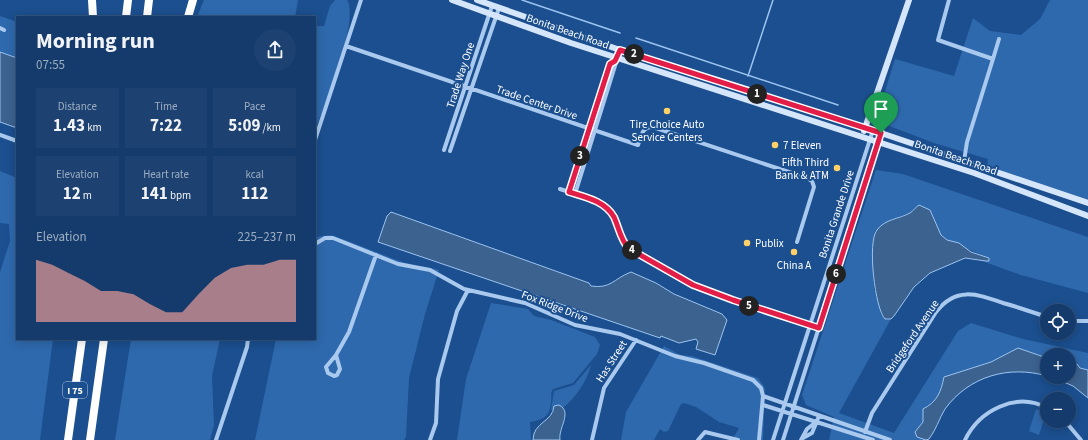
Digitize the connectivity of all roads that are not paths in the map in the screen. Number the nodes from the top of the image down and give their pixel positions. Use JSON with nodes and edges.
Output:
{"nodes":[{"id":1,"x":92,"y":0,"type":"edge"},
{"id":2,"x":128,"y":0,"type":"edge"},
{"id":3,"x":149,"y":0,"type":"edge"},
{"id":4,"x":193,"y":0,"type":"edge"},
{"id":5,"x":361,"y":0,"type":"edge"},
{"id":6,"x":452,"y":0,"type":"edge"},
{"id":7,"x":477,"y":0,"type":"edge"},
{"id":8,"x":909,"y":0,"type":"edge"},
{"id":9,"x":949,"y":0,"type":"edge"},
{"id":10,"x":492,"y":6,"type":"junction"},
{"id":11,"x":498,"y":8,"type":"junction"},
{"id":12,"x":492,"y":15,"type":"junction"},
{"id":13,"x":93,"y":16,"type":"edge"},
{"id":14,"x":126,"y":16,"type":"edge"},
{"id":15,"x":147,"y":16,"type":"edge"},
{"id":16,"x":188,"y":16,"type":"edge"},
{"id":17,"x":1000,"y":39,"type":"dead end"},
{"id":18,"x":346,"y":46,"type":"junction"},
{"id":19,"x":620,"y":50,"type":"junction"},
{"id":20,"x":616,"y":59,"type":"junction"},
{"id":21,"x":993,"y":59,"type":"junction"},
{"id":22,"x":465,"y":86,"type":"junction"},
{"id":23,"x":472,"y":88,"type":"junction"},
{"id":24,"x":865,"y":128,"type":"junction"},
{"id":25,"x":589,"y":129,"type":"junction"},
{"id":26,"x":874,"y":130,"type":"junction"},
{"id":27,"x":595,"y":131,"type":"junction"},
{"id":28,"x":881,"y":133,"type":"junction"},
{"id":29,"x":0,"y":135,"type":"edge"},
{"id":30,"x":862,"y":136,"type":"junction"},
{"id":31,"x":316,"y":137,"type":"edge"},
{"id":32,"x":871,"y":139,"type":"junction"},
{"id":33,"x":16,"y":141,"type":"edge"},
{"id":34,"x":878,"y":142,"type":"junction"},
{"id":35,"x":444,"y":150,"type":"dead end"},
{"id":36,"x":450,"y":151,"type":"dead end"},
{"id":37,"x":964,"y":161,"type":"junction"},
{"id":38,"x":560,"y":189,"type":"dead end"},
{"id":39,"x":569,"y":192,"type":"junction"},
{"id":40,"x":575,"y":194,"type":"junction"},
{"id":41,"x":1088,"y":203,"type":"edge"},
{"id":42,"x":1088,"y":216,"type":"edge"},
{"id":43,"x":797,"y":242,"type":"dead end"},
{"id":44,"x":316,"y":243,"type":"edge"},
{"id":45,"x":376,"y":255,"type":"junction"},
{"id":46,"x":468,"y":290,"type":"junction"},
{"id":47,"x":1040,"y":315,"type":"edge"},
{"id":48,"x":1076,"y":321,"type":"edge"},
{"id":49,"x":1088,"y":321,"type":"edge"},
{"id":50,"x":810,"y":325,"type":"junction"},
{"id":51,"x":819,"y":328,"type":"junction"},
{"id":52,"x":82,"y":340,"type":"edge"},
{"id":53,"x":104,"y":340,"type":"edge"},
{"id":54,"x":248,"y":340,"type":"edge"},
{"id":55,"x":251,"y":340,"type":"edge"},
{"id":56,"x":636,"y":340,"type":"junction"},
{"id":57,"x":247,"y":347,"type":"junction"},
{"id":58,"x":336,"y":355,"type":"junction"},
{"id":59,"x":763,"y":396,"type":"junction"},
{"id":60,"x":785,"y":403,"type":"junction"},
{"id":61,"x":763,"y":405,"type":"junction"},
{"id":62,"x":794,"y":406,"type":"junction"},
{"id":63,"x":1040,"y":406,"type":"edge"},
{"id":64,"x":782,"y":411,"type":"junction"},
{"id":65,"x":791,"y":414,"type":"junction"},
{"id":66,"x":819,"y":416,"type":"junction"},
{"id":67,"x":816,"y":422,"type":"junction"},
{"id":68,"x":1071,"y":428,"type":"edge"},
{"id":69,"x":865,"y":432,"type":"junction"},
{"id":70,"x":802,"y":439,"type":"edge"},
{"id":71,"x":68,"y":440,"type":"edge"},
{"id":72,"x":90,"y":440,"type":"edge"},
{"id":73,"x":216,"y":440,"type":"edge"},
{"id":74,"x":430,"y":440,"type":"edge"},
{"id":75,"x":592,"y":440,"type":"edge"},
{"id":76,"x":698,"y":440,"type":"edge"},
{"id":77,"x":738,"y":440,"type":"edge"},
{"id":78,"x":759,"y":440,"type":"edge"},
{"id":79,"x":773,"y":440,"type":"edge"},
{"id":80,"x":783,"y":440,"type":"edge"},
{"id":81,"x":873,"y":440,"type":"edge"},
{"id":82,"x":890,"y":440,"type":"edge"},
{"id":83,"x":965,"y":440,"type":"edge"},
{"id":84,"x":1081,"y":440,"type":"edge"}],
"edges":[{"from":1,"to":13,"type":"highway"},
{"from":2,"to":14,"type":"highway"},
{"from":3,"to":15,"type":"highway"},
{"from":4,"to":16,"type":"highway"},
{"from":5,"to":18,"type":"street"},
{"from":6,"to":12,"type":"street","name":"Bonita Beach Road"},
{"from":7,"to":10,"type":"street","name":"Bonita Beach Road"},
{"from":8,"to":24,"type":"street"},
{"from":9,"to":21,"type":"street"},
{"from":10,"to":11,"type":"street","name":"Bonita Beach Road"},
{"from":10,"to":12,"type":"street","name":"Trade Way One"},
{"from":11,"to":12,"type":"street","name":"Trade Way One"},
{"from":11,"to":19,"type":"street","name":"Bonita Beach Road"},
{"from":12,"to":20,"type":"street","name":"Bonita Beach Road"},
{"from":12,"to":22,"type":"street","name":"Trade Way One"},
{"from":12,"to":23,"type":"street","name":"Trade Way One"},
{"from":17,"to":21,"type":"street"},
{"from":18,"to":22,"type":"street","name":"Trade Center Drive"},
{"from":18,"to":31,"type":"street"},
{"from":19,"to":20,"type":"street"},
{"from":19,"to":24,"type":"street","name":"Bonita Beach Road"},
{"from":20,"to":25,"type":"street"},
{"from":20,"to":27,"type":"street"},
{"from":20,"to":30,"type":"street","name":"Bonita Beach Road"},
{"from":21,"to":37,"type":"street"},
{"from":22,"to":23,"type":"street","name":"Trade Center Drive"},
{"from":22,"to":35,"type":"street","name":"Trade Way One"},
{"from":23,"to":25,"type":"street","name":"Trade Center Drive"},
{"from":23,"to":36,"type":"street","name":"Trade Way One"},
{"from":24,"to":26,"type":"street","name":"Bonita Beach Road"},
{"from":24,"to":30,"type":"street"},
{"from":25,"to":27,"type":"street","name":"Trade Center Drive"},
{"from":25,"to":39,"type":"street"},
{"from":26,"to":28,"type":"street","name":"Bonita Beach Road"},
{"from":26,"to":32,"type":"street","name":"Bonita Grande Drive"},
{"from":27,"to":40,"type":"street"},
{"from":27,"to":43,"type":"street","name":"Trade Center Drive"},
{"from":28,"to":34,"type":"street","name":"Bonita Grande Drive"},
{"from":28,"to":37,"type":"street","name":"Bonita Beach Road"},
{"from":29,"to":33,"type":"street"},
{"from":30,"to":32,"type":"street","name":"Bonita Beach Road"},
{"from":32,"to":34,"type":"street","name":"Bonita Beach Road"},
{"from":32,"to":50,"type":"street","name":"Bonita Grande Drive"},
{"from":34,"to":42,"type":"street","name":"Bonita Beach Road"},
{"from":34,"to":51,"type":"street","name":"Bonita Grande Drive"},
{"from":37,"to":41,"type":"street","name":"Bonita Beach Road"},
{"from":38,"to":39,"type":"street"},
{"from":39,"to":40,"type":"street"},
{"from":40,"to":50,"type":"street"},
{"from":44,"to":45,"type":"street","name":"Fox Ridge Drive"},
{"from":45,"to":46,"type":"street","name":"Fox Ridge Drive"},
{"from":45,"to":58,"type":"street"},
{"from":46,"to":56,"type":"street","name":"Fox Ridge Drive"},
{"from":46,"to":74,"type":"street"},
{"from":47,"to":69,"type":"street","name":"Bridgeford Avenue"},
{"from":48,"to":49,"type":"street"},
{"from":50,"to":51,"type":"street"},
{"from":50,"to":60,"type":"street","name":"Bonita Grande Drive"},
{"from":51,"to":62,"type":"street","name":"Bonita Grande Drive"},
{"from":52,"to":71,"type":"highway","number":"I 75"},
{"from":53,"to":72,"type":"highway","number":"I 75"},
{"from":54,"to":57,"type":"street"},
{"from":55,"to":57,"type":"street"},
{"from":56,"to":59,"type":"street","name":"Fox Ridge Drive"},
{"from":56,"to":75,"type":"street","name":"Has Street"},
{"from":57,"to":73,"type":"street"},
{"from":58,"to":58,"type":"street"},
{"from":59,"to":60,"type":"street"},
{"from":59,"to":61,"type":"street"},
{"from":60,"to":62,"type":"street"},
{"from":60,"to":64,"type":"street","name":"Bonita Grande Drive"},
{"from":61,"to":64,"type":"street"},
{"from":61,"to":78,"type":"street"},
{"from":62,"to":65,"type":"street","name":"Bonita Grande Drive"},
{"from":62,"to":66,"type":"street"},
{"from":63,"to":83,"type":"street"},
{"from":64,"to":65,"type":"street"},
{"from":64,"to":79,"type":"street","name":"Bonita Grande Drive"},
{"from":65,"to":67,"type":"street"},
{"from":65,"to":80,"type":"street","name":"Bonita Grande Drive"},
{"from":66,"to":67,"type":"street"},
{"from":66,"to":69,"type":"street"},
{"from":67,"to":70,"type":"street"},
{"from":67,"to":81,"type":"street"},
{"from":68,"to":84,"type":"street"},
{"from":69,"to":82,"type":"street"},
{"from":76,"to":77,"type":"street"}]}
